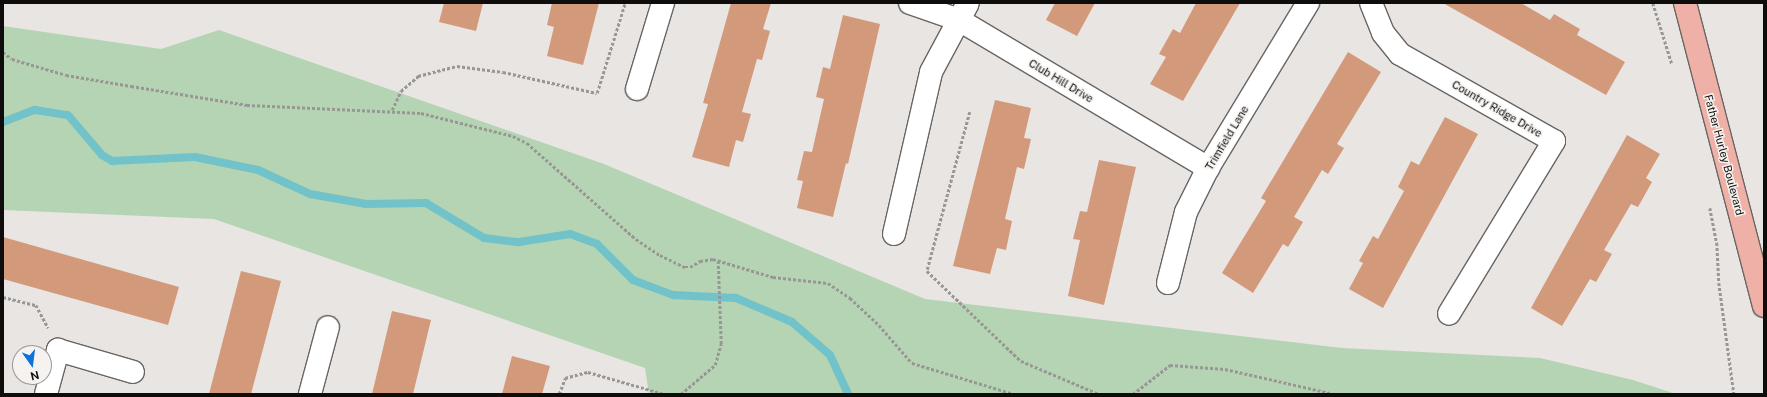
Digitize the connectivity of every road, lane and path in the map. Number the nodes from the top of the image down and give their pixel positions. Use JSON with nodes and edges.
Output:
{"nodes":[{"id":1,"x":625,"y":3,"type":"edge"},
{"id":2,"x":663,"y":3,"type":"edge"},
{"id":3,"x":910,"y":3,"type":"edge"},
{"id":4,"x":1308,"y":3,"type":"edge"},
{"id":5,"x":1371,"y":3,"type":"edge"},
{"id":6,"x":1653,"y":3,"type":"edge"},
{"id":7,"x":1685,"y":3,"type":"edge"},
{"id":8,"x":964,"y":11,"type":"edge"},
{"id":9,"x":3,"y":52,"type":"edge"},
{"id":10,"x":1675,"y":71,"type":"dead end"},
{"id":11,"x":637,"y":89,"type":"dead end"},
{"id":12,"x":392,"y":110,"type":"junction"},
{"id":13,"x":970,"y":112,"type":"dead end"},
{"id":14,"x":1208,"y":168,"type":"junction"},
{"id":15,"x":1709,"y":206,"type":"dead end"},
{"id":16,"x":894,"y":234,"type":"dead end"},
{"id":17,"x":718,"y":261,"type":"junction"},
{"id":18,"x":1168,"y":283,"type":"dead end"},
{"id":19,"x":3,"y":296,"type":"edge"},
{"id":20,"x":1764,"y":306,"type":"edge"},
{"id":21,"x":1449,"y":314,"type":"dead end"},
{"id":22,"x":328,"y":327,"type":"dead end"},
{"id":23,"x":58,"y":350,"type":"junction"},
{"id":24,"x":133,"y":372,"type":"dead end"},
{"id":25,"x":46,"y":394,"type":"edge"},
{"id":26,"x":310,"y":394,"type":"edge"},
{"id":27,"x":559,"y":394,"type":"edge"},
{"id":28,"x":664,"y":394,"type":"edge"},
{"id":29,"x":681,"y":394,"type":"edge"},
{"id":30,"x":1014,"y":394,"type":"edge"},
{"id":31,"x":1099,"y":394,"type":"edge"},
{"id":32,"x":1133,"y":394,"type":"edge"},
{"id":33,"x":1334,"y":394,"type":"edge"},
{"id":34,"x":1734,"y":394,"type":"edge"}],
"edges":[{"from":1,"to":12,"type":"path"},
{"from":2,"to":11,"type":"street"},
{"from":3,"to":8,"type":"street","name":"Club Hill Drive"},
{"from":4,"to":14,"type":"street","name":"Trimfield Lane"},
{"from":5,"to":21,"type":"street","name":"Country Ridge Drive"},
{"from":6,"to":10,"type":"path"},
{"from":7,"to":20,"type":"main road","name":"Father Hurley Boulevard"},
{"from":8,"to":14,"type":"street","name":"Club Hill Drive"},
{"from":8,"to":16,"type":"street"},
{"from":9,"to":12,"type":"path"},
{"from":12,"to":17,"type":"path"},
{"from":13,"to":31,"type":"path"},
{"from":14,"to":18,"type":"street","name":"Trimfield Lane"},
{"from":15,"to":34,"type":"path"},
{"from":17,"to":29,"type":"path"},
{"from":17,"to":30,"type":"path"},
{"from":19,"to":23,"type":"path"},
{"from":22,"to":26,"type":"street"},
{"from":23,"to":24,"type":"street"},
{"from":23,"to":25,"type":"street"},
{"from":27,"to":28,"type":"path"},
{"from":32,"to":33,"type":"path"}]}
